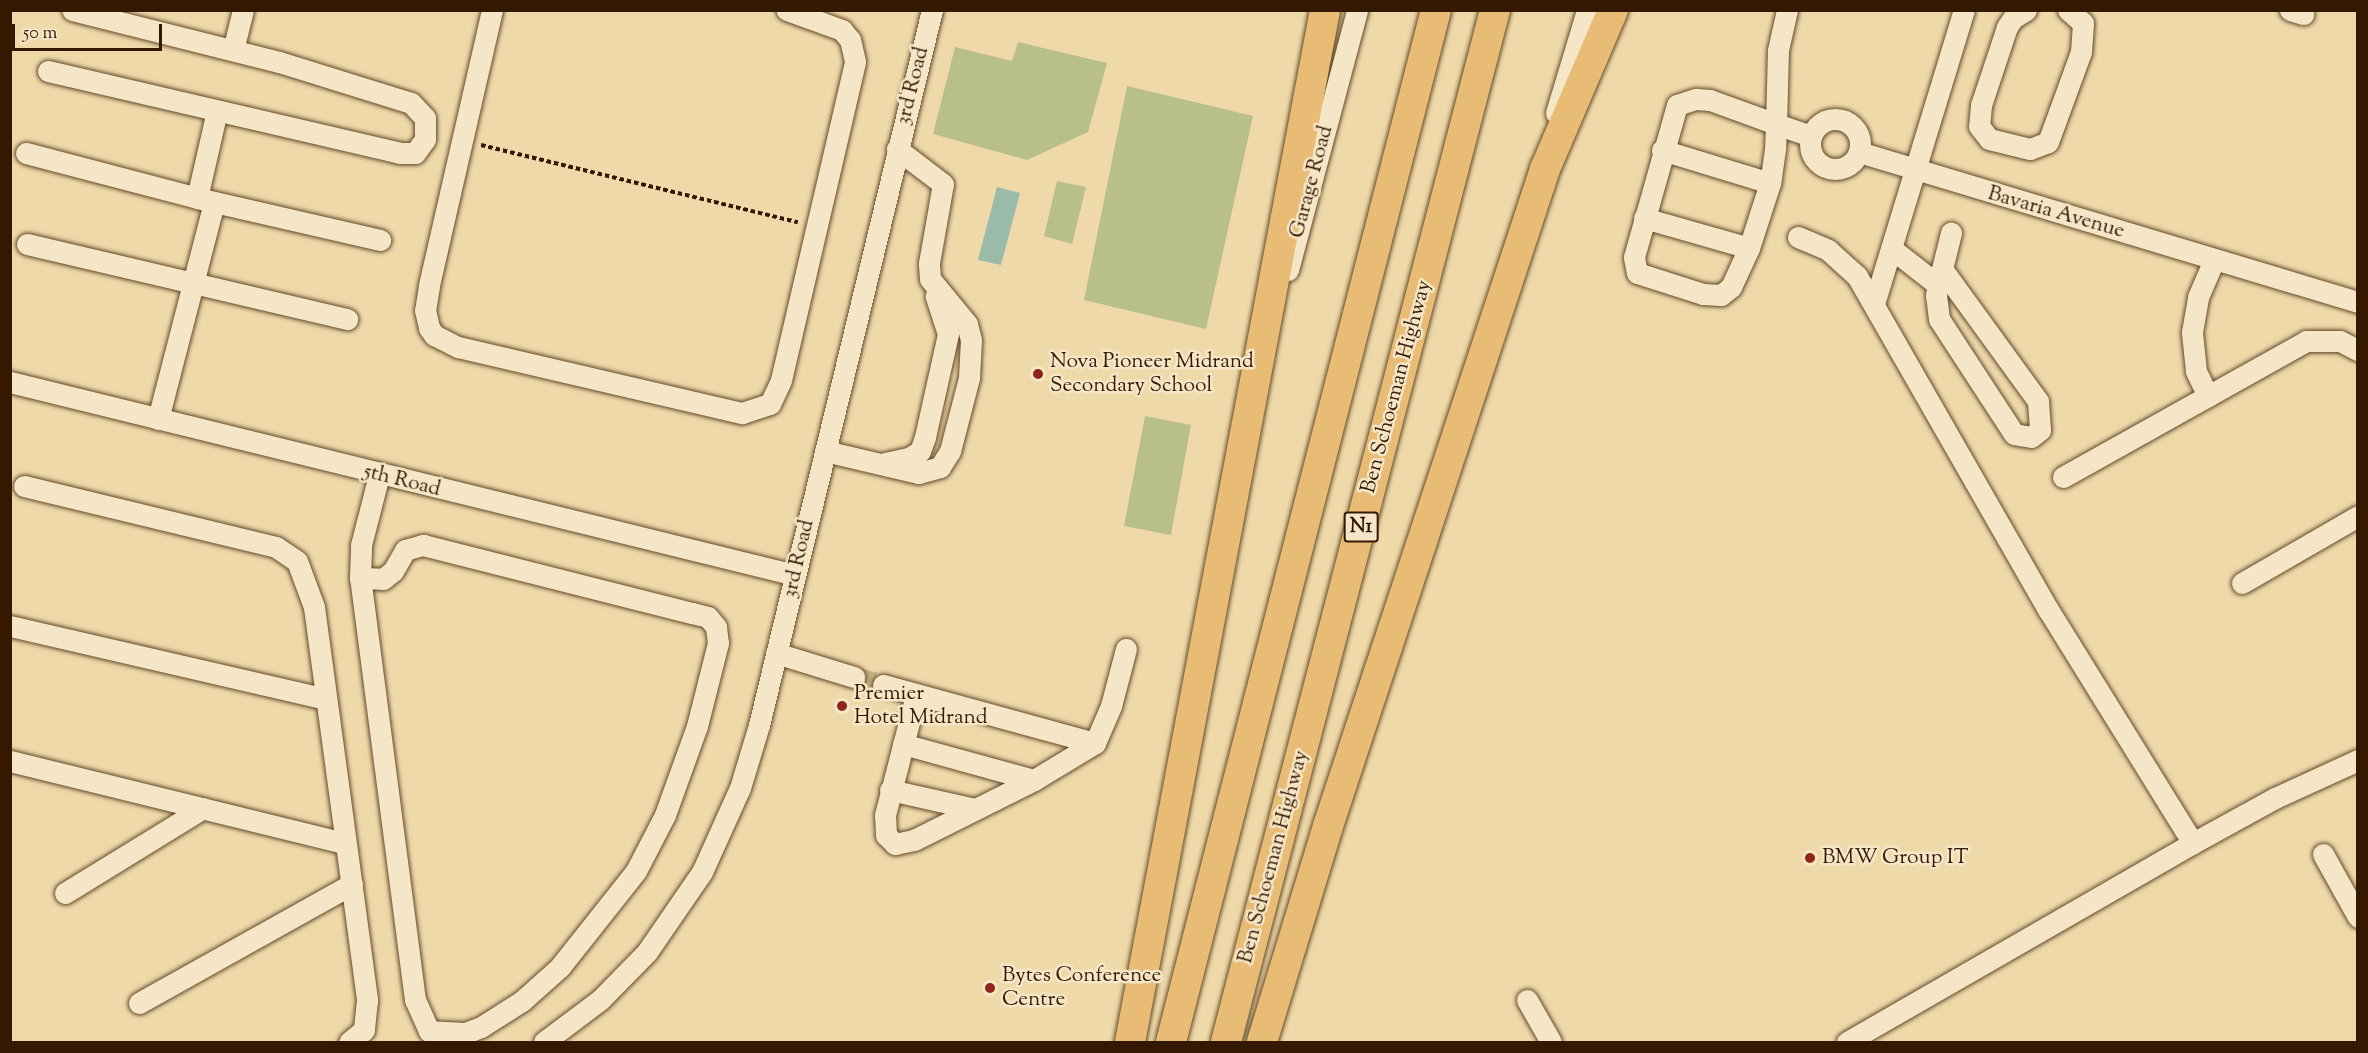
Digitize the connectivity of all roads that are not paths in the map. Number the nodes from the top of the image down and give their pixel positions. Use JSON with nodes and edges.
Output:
{"nodes":[{"id":1,"x":72,"y":10,"type":"edge"},
{"id":2,"x":243,"y":10,"type":"edge"},
{"id":3,"x":492,"y":10,"type":"edge"},
{"id":4,"x":787,"y":10,"type":"edge"},
{"id":5,"x":932,"y":10,"type":"edge"},
{"id":6,"x":1325,"y":10,"type":"edge"},
{"id":7,"x":1357,"y":10,"type":"edge"},
{"id":8,"x":1436,"y":10,"type":"edge"},
{"id":9,"x":1495,"y":10,"type":"edge"},
{"id":10,"x":1587,"y":10,"type":"edge"},
{"id":11,"x":1613,"y":10,"type":"edge"},
{"id":12,"x":1787,"y":10,"type":"edge"},
{"id":13,"x":1964,"y":10,"type":"edge"},
{"id":14,"x":2026,"y":10,"type":"edge"},
{"id":15,"x":2068,"y":10,"type":"edge"},
{"id":16,"x":233,"y":50,"type":"junction"},
{"id":17,"x":48,"y":71,"type":"dead end"},
{"id":18,"x":217,"y":111,"type":"junction"},
{"id":19,"x":1776,"y":124,"type":"junction"},
{"id":20,"x":1811,"y":136,"type":"junction"},
{"id":21,"x":897,"y":149,"type":"junction"},
{"id":22,"x":1662,"y":150,"type":"junction"},
{"id":23,"x":1859,"y":152,"type":"junction"},
{"id":24,"x":26,"y":153,"type":"dead end"},
{"id":25,"x":1545,"y":169,"type":"junction"},
{"id":26,"x":1916,"y":172,"type":"junction"},
{"id":27,"x":1770,"y":183,"type":"junction"},
{"id":28,"x":206,"y":200,"type":"junction"},
{"id":29,"x":1644,"y":218,"type":"junction"},
{"id":30,"x":1951,"y":233,"type":"dead end"},
{"id":31,"x":1798,"y":237,"type":"dead end"},
{"id":32,"x":380,"y":240,"type":"dead end"},
{"id":33,"x":27,"y":244,"type":"dead end"},
{"id":34,"x":1749,"y":248,"type":"junction"},
{"id":35,"x":1892,"y":249,"type":"junction"},
{"id":36,"x":2214,"y":260,"type":"junction"},
{"id":37,"x":1940,"y":277,"type":"junction"},
{"id":38,"x":930,"y":279,"type":"junction"},
{"id":39,"x":193,"y":286,"type":"junction"},
{"id":40,"x":2358,"y":302,"type":"edge"},
{"id":41,"x":1874,"y":304,"type":"junction"},
{"id":42,"x":347,"y":319,"type":"dead end"},
{"id":43,"x":2358,"y":350,"type":"edge"},
{"id":44,"x":1261,"y":351,"type":"junction"},
{"id":45,"x":10,"y":382,"type":"edge"},
{"id":46,"x":2208,"y":396,"type":"junction"},
{"id":47,"x":158,"y":419,"type":"junction"},
{"id":48,"x":825,"y":451,"type":"junction"},
{"id":49,"x":880,"y":465,"type":"junction"},
{"id":50,"x":379,"y":475,"type":"junction"},
{"id":51,"x":2062,"y":477,"type":"dead end"},
{"id":52,"x":24,"y":486,"type":"dead end"},
{"id":53,"x":2358,"y":516,"type":"edge"},
{"id":54,"x":795,"y":575,"type":"junction"},
{"id":55,"x":360,"y":578,"type":"junction"},
{"id":56,"x":2242,"y":583,"type":"dead end"},
{"id":57,"x":10,"y":626,"type":"edge"},
{"id":58,"x":1126,"y":649,"type":"dead end"},
{"id":59,"x":776,"y":653,"type":"junction"},
{"id":60,"x":854,"y":676,"type":"tunnel mouth"},
{"id":61,"x":883,"y":685,"type":"tunnel mouth"},
{"id":62,"x":916,"y":695,"type":"junction"},
{"id":63,"x":325,"y":699,"type":"junction"},
{"id":64,"x":1095,"y":743,"type":"junction"},
{"id":65,"x":903,"y":744,"type":"junction"},
{"id":66,"x":2358,"y":760,"type":"edge"},
{"id":67,"x":10,"y":762,"type":"edge"},
{"id":68,"x":1034,"y":780,"type":"junction"},
{"id":69,"x":890,"y":790,"type":"junction"},
{"id":70,"x":203,"y":808,"type":"junction"},
{"id":71,"x":975,"y":809,"type":"junction"},
{"id":72,"x":345,"y":843,"type":"junction"},
{"id":73,"x":2193,"y":843,"type":"junction"},
{"id":74,"x":2323,"y":854,"type":"dead end"},
{"id":75,"x":352,"y":884,"type":"junction"},
{"id":76,"x":64,"y":893,"type":"dead end"},
{"id":77,"x":2352,"y":896,"type":"edge"},
{"id":78,"x":2358,"y":917,"type":"edge"},
{"id":79,"x":1527,"y":1000,"type":"dead end"},
{"id":80,"x":140,"y":1003,"type":"dead end"},
{"id":81,"x":349,"y":1042,"type":"edge"},
{"id":82,"x":544,"y":1042,"type":"edge"},
{"id":83,"x":1130,"y":1042,"type":"edge"},
{"id":84,"x":1171,"y":1042,"type":"edge"},
{"id":85,"x":1226,"y":1042,"type":"edge"},
{"id":86,"x":1262,"y":1042,"type":"edge"},
{"id":87,"x":1551,"y":1042,"type":"edge"},
{"id":88,"x":1847,"y":1042,"type":"edge"}],
"edges":[{"from":1,"to":16,"type":"street"},
{"from":2,"to":16,"type":"street"},
{"from":3,"to":4,"type":"street"},
{"from":5,"to":21,"type":"street","name":"3rd Road"},
{"from":6,"to":44,"type":"highway"},
{"from":7,"to":44,"type":"street","name":"Garage Road"},
{"from":8,"to":84,"type":"highway"},
{"from":9,"to":85,"type":"highway","name":"Ben Schoeman Highway","number":"N1"},
{"from":10,"to":25,"type":"street"},
{"from":11,"to":25,"type":"highway"},
{"from":12,"to":19,"type":"street"},
{"from":13,"to":26,"type":"street"},
{"from":14,"to":15,"type":"street"},
{"from":16,"to":18,"type":"street"},
{"from":17,"to":18,"type":"street"},
{"from":18,"to":28,"type":"street"},
{"from":19,"to":20,"type":"street"},
{"from":19,"to":22,"type":"street"},
{"from":19,"to":27,"type":"street"},
{"from":20,"to":23,"type":"street"},
{"from":20,"to":23,"type":"street"},
{"from":21,"to":38,"type":"street"},
{"from":21,"to":48,"type":"street","name":"3rd Road"},
{"from":22,"to":27,"type":"street"},
{"from":22,"to":29,"type":"street"},
{"from":23,"to":26,"type":"street","name":"Bavaria Avenue"},
{"from":24,"to":28,"type":"street"},
{"from":25,"to":86,"type":"highway"},
{"from":26,"to":35,"type":"street"},
{"from":26,"to":36,"type":"street","name":"Bavaria Avenue"},
{"from":27,"to":34,"type":"street"},
{"from":28,"to":32,"type":"street"},
{"from":28,"to":39,"type":"street"},
{"from":29,"to":34,"type":"street"},
{"from":29,"to":34,"type":"street"},
{"from":30,"to":37,"type":"street"},
{"from":31,"to":41,"type":"street"},
{"from":33,"to":39,"type":"street"},
{"from":35,"to":37,"type":"street"},
{"from":35,"to":41,"type":"street"},
{"from":36,"to":40,"type":"street","name":"Bavaria Avenue"},
{"from":36,"to":46,"type":"street"},
{"from":37,"to":37,"type":"street"},
{"from":38,"to":49,"type":"street"},
{"from":38,"to":49,"type":"street"},
{"from":39,"to":42,"type":"street"},
{"from":39,"to":47,"type":"street"},
{"from":41,"to":73,"type":"street"},
{"from":43,"to":46,"type":"street"},
{"from":44,"to":83,"type":"highway"},
{"from":45,"to":47,"type":"street","name":"5th Road"},
{"from":46,"to":51,"type":"street"},
{"from":47,"to":50,"type":"street","name":"5th Road"},
{"from":48,"to":49,"type":"street"},
{"from":48,"to":54,"type":"street","name":"3rd Road"},
{"from":50,"to":54,"type":"street","name":"5th Road"},
{"from":50,"to":55,"type":"street"},
{"from":52,"to":63,"type":"street"},
{"from":53,"to":56,"type":"street"},
{"from":54,"to":59,"type":"street","name":"3rd Road"},
{"from":55,"to":55,"type":"street"},
{"from":57,"to":63,"type":"street"},
{"from":58,"to":64,"type":"street"},
{"from":59,"to":60,"type":"street"},
{"from":59,"to":82,"type":"street","name":"3rd Road"},
{"from":61,"to":62,"type":"street"},
{"from":62,"to":64,"type":"street"},
{"from":62,"to":65,"type":"street"},
{"from":63,"to":72,"type":"street"},
{"from":64,"to":68,"type":"street"},
{"from":65,"to":68,"type":"street"},
{"from":65,"to":69,"type":"street"},
{"from":66,"to":73,"type":"street"},
{"from":67,"to":70,"type":"street"},
{"from":68,"to":71,"type":"street"},
{"from":69,"to":71,"type":"street"},
{"from":69,"to":71,"type":"street"},
{"from":70,"to":72,"type":"street"},
{"from":70,"to":76,"type":"street"},
{"from":72,"to":75,"type":"street"},
{"from":73,"to":88,"type":"street"},
{"from":74,"to":77,"type":"street"},
{"from":75,"to":80,"type":"street"},
{"from":75,"to":81,"type":"street"},
{"from":77,"to":78,"type":"street"},
{"from":79,"to":87,"type":"street"}]}
